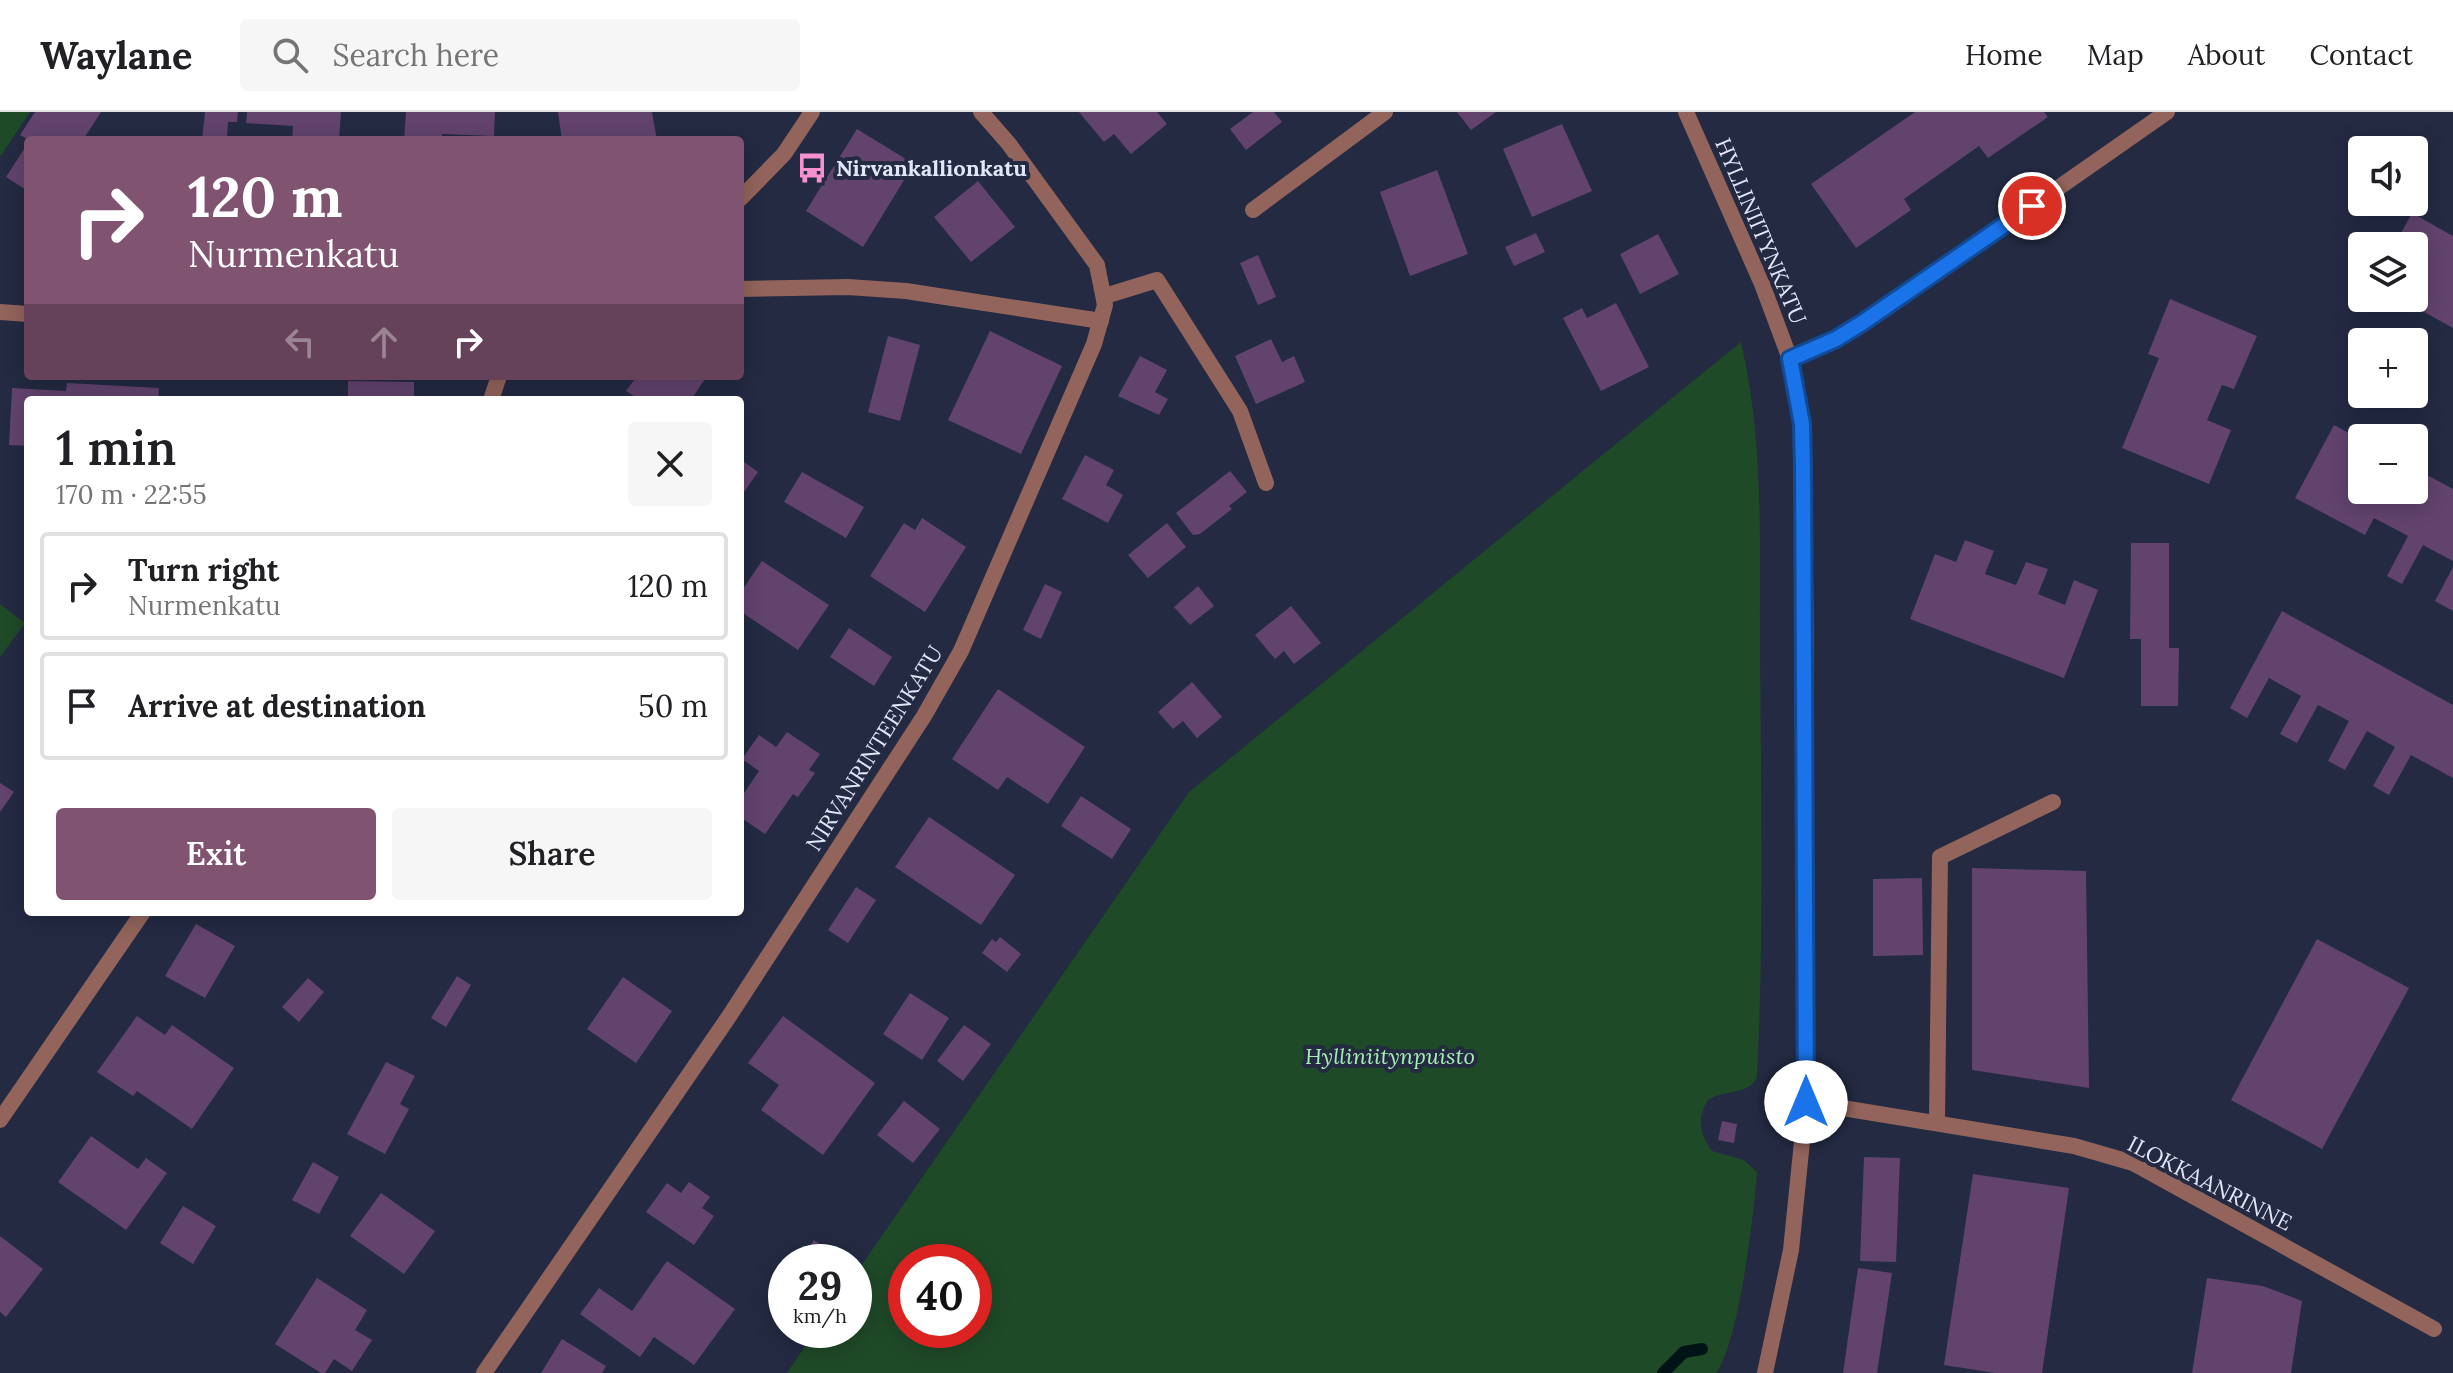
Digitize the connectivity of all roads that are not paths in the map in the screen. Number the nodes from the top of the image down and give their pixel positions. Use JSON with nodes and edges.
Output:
{"nodes":[{"id":1,"x":812,"y":112,"type":"edge"},
{"id":2,"x":981,"y":112,"type":"edge"},
{"id":3,"x":1385,"y":112,"type":"edge"},
{"id":4,"x":1686,"y":112,"type":"edge"},
{"id":5,"x":2167,"y":112,"type":"edge"},
{"id":6,"x":744,"y":195,"type":"edge"},
{"id":7,"x":1253,"y":210,"type":"dead end"},
{"id":8,"x":744,"y":289,"type":"edge"},
{"id":9,"x":1105,"y":296,"type":"junction"},
{"id":10,"x":0,"y":312,"type":"edge"},
{"id":11,"x":24,"y":314,"type":"edge"},
{"id":12,"x":1101,"y":321,"type":"junction"},
{"id":13,"x":1790,"y":359,"type":"junction"},
{"id":14,"x":1266,"y":483,"type":"dead end"},
{"id":15,"x":2053,"y":802,"type":"dead end"},
{"id":16,"x":140,"y":916,"type":"edge"},
{"id":17,"x":1806,"y":1102,"type":"junction"},
{"id":18,"x":0,"y":1120,"type":"edge"},
{"id":19,"x":1937,"y":1121,"type":"junction"},
{"id":20,"x":2434,"y":1329,"type":"dead end"},
{"id":21,"x":484,"y":1373,"type":"edge"},
{"id":22,"x":1765,"y":1373,"type":"edge"}],
"edges":[{"from":1,"to":6,"type":"street"},
{"from":2,"to":9,"type":"street","name":"NIRVANRINTEENKATU"},
{"from":3,"to":7,"type":"street"},
{"from":4,"to":13,"type":"street","name":"HYLLINIITYNKATU"},
{"from":5,"to":13,"type":"street"},
{"from":8,"to":12,"type":"street"},
{"from":9,"to":12,"type":"street","name":"NIRVANRINTEENKATU"},
{"from":9,"to":14,"type":"street"},
{"from":10,"to":11,"type":"street"},
{"from":12,"to":21,"type":"street","name":"NIRVANRINTEENKATU"},
{"from":13,"to":17,"type":"street","name":"HYLLINIITYNKATU"},
{"from":15,"to":19,"type":"street"},
{"from":16,"to":18,"type":"street"},
{"from":17,"to":19,"type":"street","name":"ILOKKAANRINNE"},
{"from":17,"to":22,"type":"street","name":"HYLLINIITYNKATU"},
{"from":19,"to":20,"type":"street","name":"ILOKKAANRINNE"}]}
